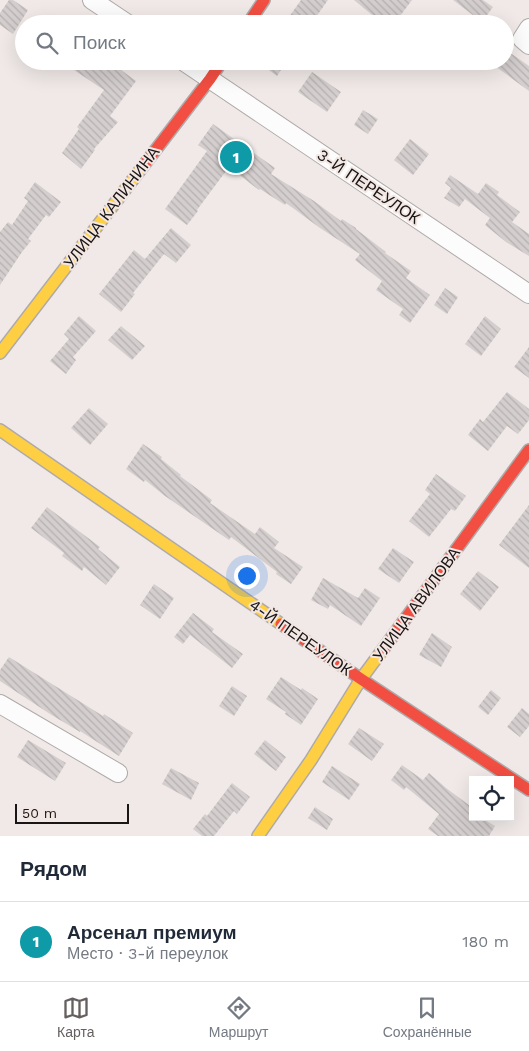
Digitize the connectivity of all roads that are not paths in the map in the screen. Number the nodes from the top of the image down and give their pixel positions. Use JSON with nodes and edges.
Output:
{"nodes":[{"id":1,"x":92,"y":0,"type":"edge"},
{"id":2,"x":264,"y":0,"type":"edge"},
{"id":3,"x":114,"y":15,"type":"edge"},
{"id":4,"x":254,"y":15,"type":"edge"},
{"id":5,"x":529,"y":28,"type":"edge"},
{"id":6,"x":529,"y":44,"type":"edge"},
{"id":7,"x":197,"y":70,"type":"edge"},
{"id":8,"x":216,"y":70,"type":"edge"},
{"id":9,"x":210,"y":79,"type":"junction"},
{"id":10,"x":529,"y":294,"type":"edge"},
{"id":11,"x":0,"y":353,"type":"edge"},
{"id":12,"x":0,"y":430,"type":"edge"},
{"id":13,"x":529,"y":450,"type":"edge"},
{"id":14,"x":361,"y":679,"type":"junction"},
{"id":15,"x":0,"y":704,"type":"edge"},
{"id":16,"x":118,"y":773,"type":"dead end"},
{"id":17,"x":529,"y":790,"type":"edge"},
{"id":18,"x":258,"y":836,"type":"edge"}],
"edges":[{"from":1,"to":3,"type":"street"},
{"from":2,"to":4,"type":"street"},
{"from":5,"to":6,"type":"street"},
{"from":7,"to":9,"type":"street","name":"3-Й ПЕРЕУЛОК"},
{"from":8,"to":9,"type":"street","name":"УЛИЦА КАЛИНИНА"},
{"from":9,"to":10,"type":"street","name":"3-Й ПЕРЕУЛОК"},
{"from":9,"to":11,"type":"street","name":"УЛИЦА КАЛИНИНА"},
{"from":12,"to":14,"type":"street","name":"4-Й ПЕРЕУЛОК"},
{"from":13,"to":14,"type":"street","name":"УЛИЦА АВИЛОВА"},
{"from":14,"to":17,"type":"street","name":"4-Й ПЕРЕУЛОК"},
{"from":14,"to":18,"type":"street","name":"УЛИЦА АВИЛОВА"},
{"from":15,"to":16,"type":"street"}]}
